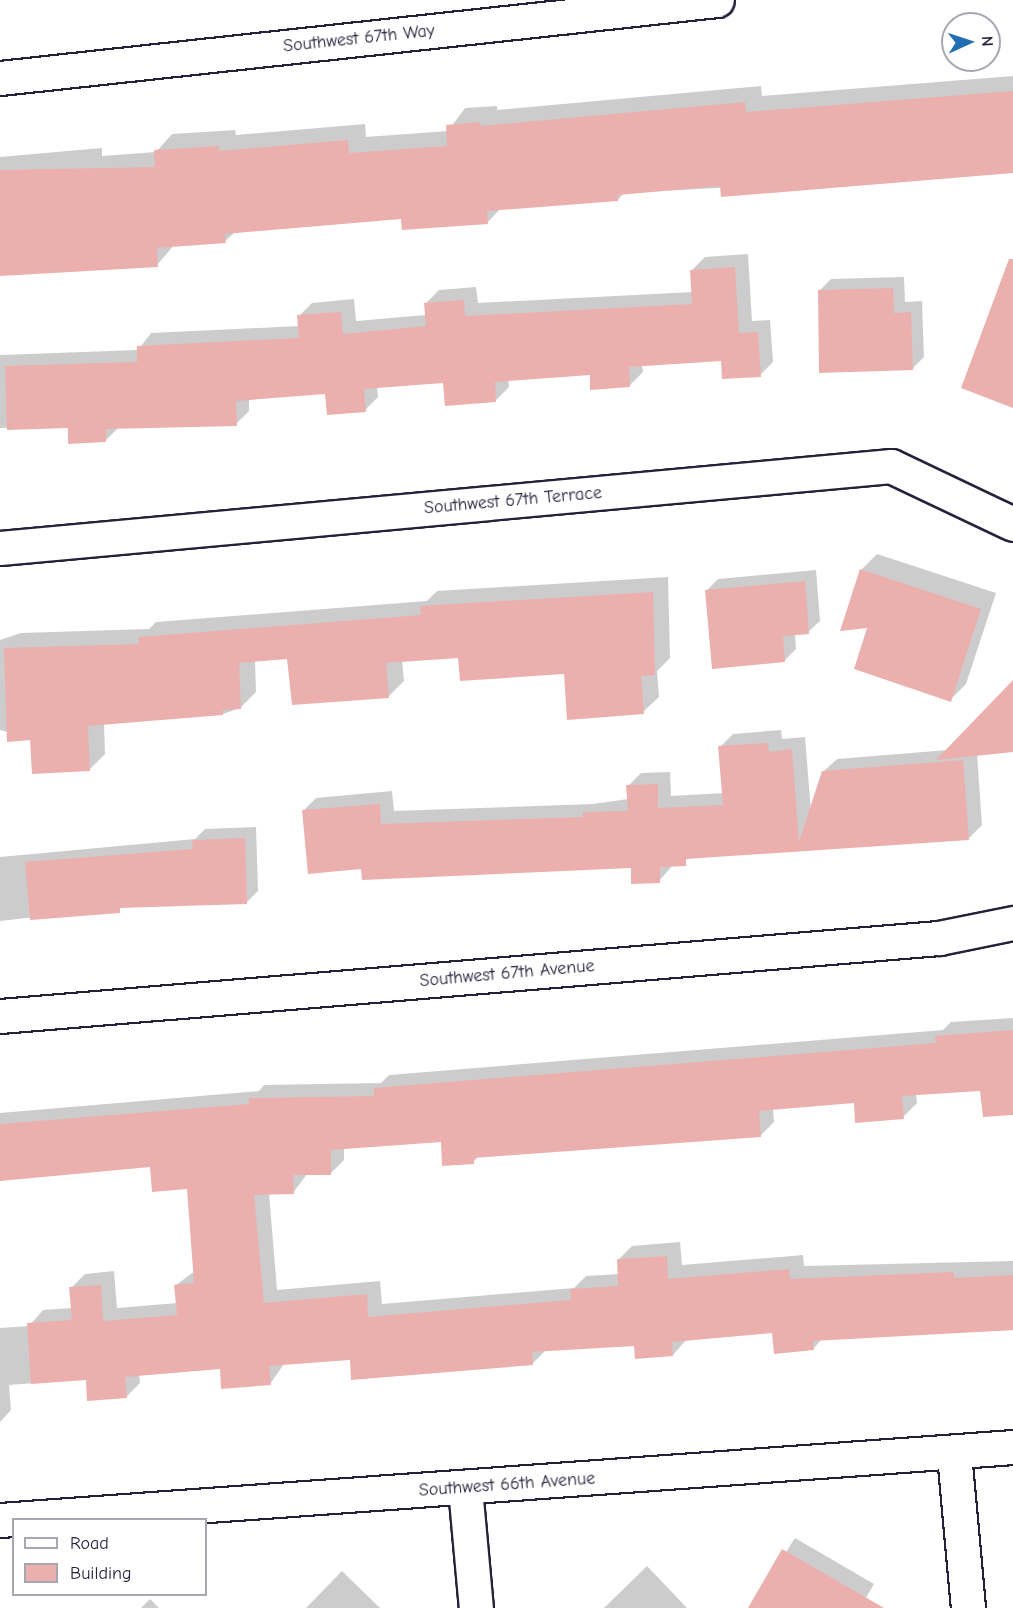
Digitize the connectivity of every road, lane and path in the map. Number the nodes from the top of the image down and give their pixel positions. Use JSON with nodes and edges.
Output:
{"nodes":[{"id":1,"x":717,"y":0,"type":"edge"},
{"id":2,"x":0,"y":78,"type":"edge"},
{"id":3,"x":1013,"y":524,"type":"edge"},
{"id":4,"x":0,"y":548,"type":"edge"},
{"id":5,"x":1013,"y":923,"type":"edge"},
{"id":6,"x":0,"y":1016,"type":"edge"},
{"id":7,"x":1013,"y":1447,"type":"edge"},
{"id":8,"x":954,"y":1454,"type":"junction"},
{"id":9,"x":465,"y":1488,"type":"junction"},
{"id":10,"x":29,"y":1518,"type":"edge"},
{"id":11,"x":476,"y":1608,"type":"edge"},
{"id":12,"x":968,"y":1608,"type":"edge"}],
"edges":[{"from":1,"to":2,"type":"street","name":"Southwest 67th Way"},
{"from":3,"to":4,"type":"street","name":"Southwest 67th Terrace"},
{"from":5,"to":6,"type":"street","name":"Southwest 67th Avenue"},
{"from":7,"to":8,"type":"street","name":"Southwest 66th Avenue"},
{"from":8,"to":9,"type":"street","name":"Southwest 66th Avenue"},
{"from":8,"to":12,"type":"street"},
{"from":9,"to":10,"type":"street","name":"Southwest 66th Avenue"},
{"from":9,"to":11,"type":"street"}]}
